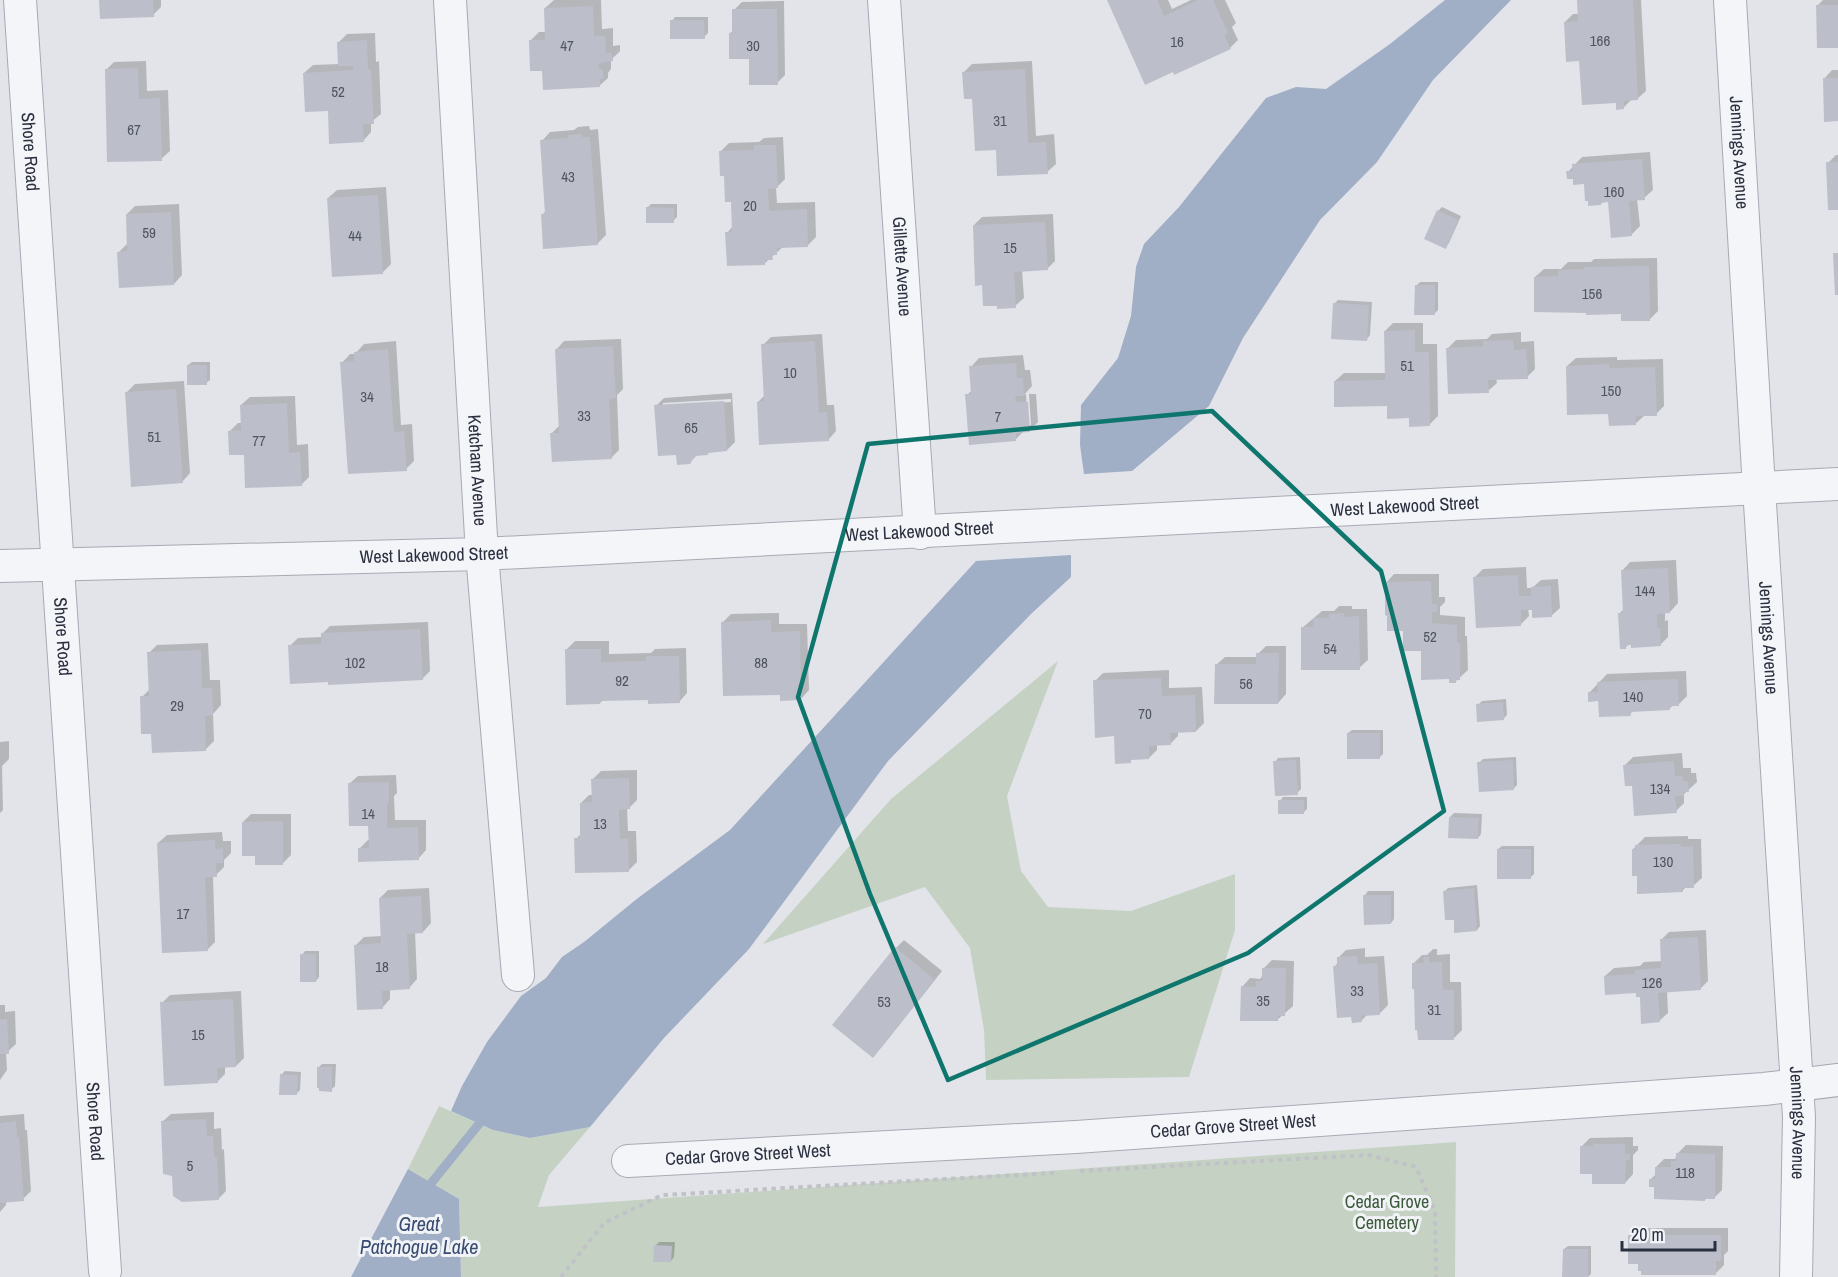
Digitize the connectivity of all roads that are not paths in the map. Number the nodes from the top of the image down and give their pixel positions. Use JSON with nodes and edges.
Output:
{"nodes":[{"id":1,"x":20,"y":0,"type":"edge"},
{"id":2,"x":450,"y":0,"type":"edge"},
{"id":3,"x":884,"y":0,"type":"edge"},
{"id":4,"x":1730,"y":0,"type":"edge"},
{"id":5,"x":1838,"y":484,"type":"edge"},
{"id":6,"x":1758,"y":488,"type":"junction"},
{"id":7,"x":920,"y":533,"type":"junction"},
{"id":8,"x":482,"y":554,"type":"junction"},
{"id":9,"x":58,"y":565,"type":"junction"},
{"id":10,"x":0,"y":566,"type":"edge"},
{"id":11,"x":518,"y":975,"type":"dead end"},
{"id":12,"x":1838,"y":1080,"type":"edge"},
{"id":13,"x":1796,"y":1084,"type":"junction"},
{"id":14,"x":628,"y":1161,"type":"dead end"},
{"id":15,"x":105,"y":1271,"type":"dead end"},
{"id":16,"x":1796,"y":1277,"type":"edge"}],
"edges":[{"from":1,"to":9,"type":"street","name":"Shore Road"},
{"from":2,"to":8,"type":"street","name":"Ketcham Avenue"},
{"from":3,"to":7,"type":"street","name":"Gillette Avenue"},
{"from":4,"to":6,"type":"street","name":"Jennings Avenue"},
{"from":5,"to":6,"type":"street","name":"West Lakewood Street"},
{"from":6,"to":7,"type":"street","name":"West Lakewood Street"},
{"from":6,"to":13,"type":"street","name":"Jennings Avenue"},
{"from":7,"to":8,"type":"street","name":"West Lakewood Street"},
{"from":8,"to":9,"type":"street","name":"West Lakewood Street"},
{"from":8,"to":11,"type":"street","name":"Ketcham Avenue"},
{"from":9,"to":10,"type":"street","name":"West Lakewood Street"},
{"from":9,"to":15,"type":"street","name":"Shore Road"},
{"from":12,"to":13,"type":"street","name":"Cedar Grove Street West"},
{"from":13,"to":14,"type":"street","name":"Cedar Grove Street West"},
{"from":13,"to":16,"type":"street","name":"Jennings Avenue"}]}
